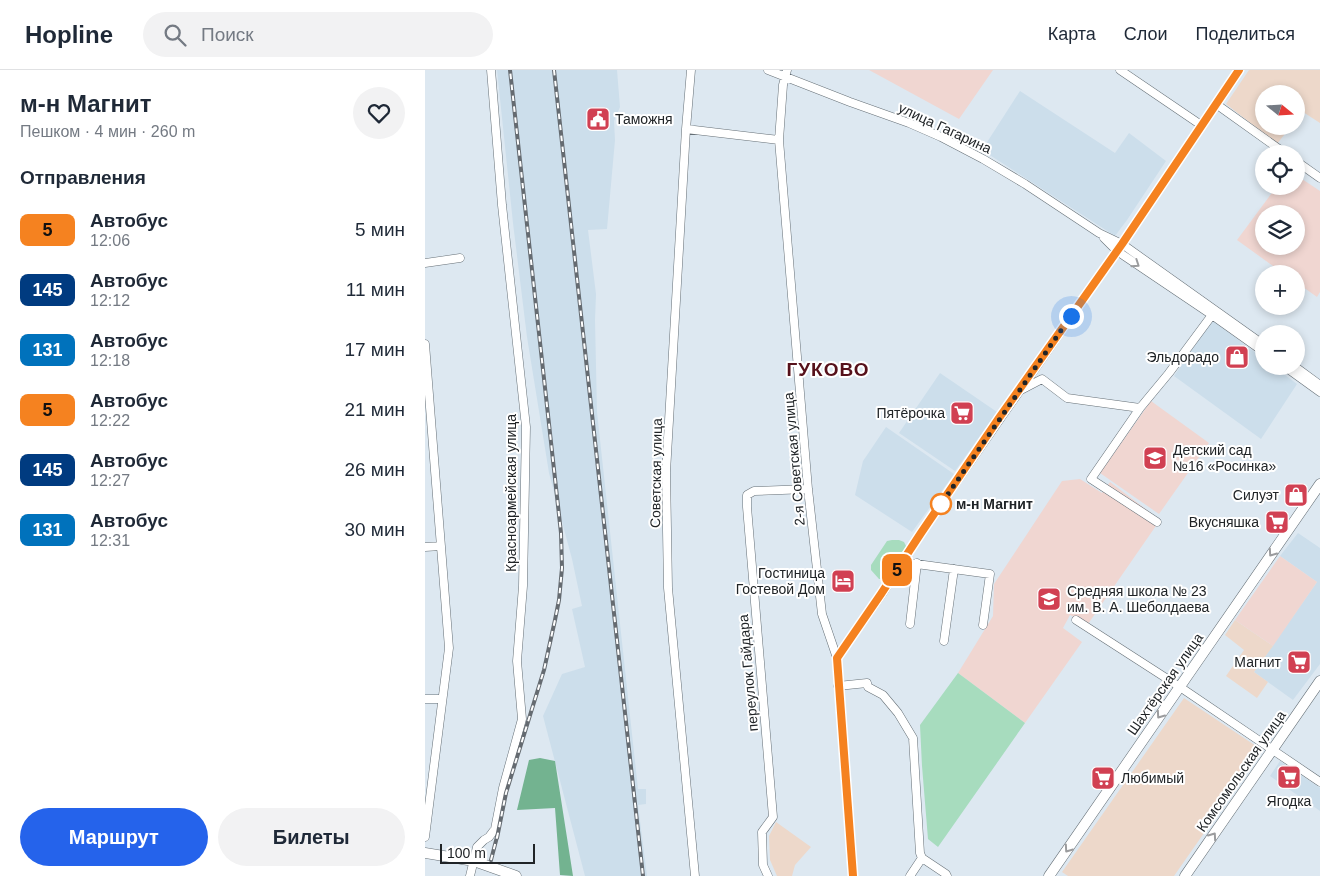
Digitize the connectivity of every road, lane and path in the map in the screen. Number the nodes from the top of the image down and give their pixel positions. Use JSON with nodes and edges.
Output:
{"nodes":[{"id":1,"x":491,"y":70,"type":"edge"},
{"id":2,"x":691,"y":70,"type":"edge"},
{"id":3,"x":768,"y":70,"type":"edge"},
{"id":4,"x":1120,"y":70,"type":"edge"},
{"id":5,"x":1239,"y":70,"type":"edge"},
{"id":6,"x":786,"y":73,"type":"edge"},
{"id":7,"x":1216,"y":104,"type":"junction"},
{"id":8,"x":1201,"y":125,"type":"junction"},
{"id":9,"x":686,"y":129,"type":"junction"},
{"id":10,"x":779,"y":140,"type":"junction"},
{"id":11,"x":1273,"y":145,"type":"edge"},
{"id":12,"x":1305,"y":167,"type":"edge"},
{"id":13,"x":1320,"y":178,"type":"edge"},
{"id":14,"x":1119,"y":248,"type":"junction"},
{"id":15,"x":460,"y":258,"type":"dead end"},
{"id":16,"x":425,"y":263,"type":"edge"},
{"id":17,"x":1211,"y":315,"type":"junction"},
{"id":18,"x":1255,"y":339,"type":"edge"},
{"id":19,"x":425,"y":344,"type":"edge"},
{"id":20,"x":1255,"y":346,"type":"edge"},
{"id":21,"x":1305,"y":374,"type":"edge"},
{"id":22,"x":1296,"y":375,"type":"edge"},
{"id":23,"x":1320,"y":385,"type":"edge"},
{"id":24,"x":1019,"y":390,"type":"junction"},
{"id":25,"x":1320,"y":392,"type":"edge"},
{"id":26,"x":1139,"y":408,"type":"junction"},
{"id":27,"x":1320,"y":484,"type":"edge"},
{"id":28,"x":808,"y":489,"type":"junction"},
{"id":29,"x":1157,"y":522,"type":"dead end"},
{"id":30,"x":441,"y":546,"type":"junction"},
{"id":31,"x":425,"y":547,"type":"edge"},
{"id":32,"x":902,"y":562,"type":"junction"},
{"id":33,"x":917,"y":563,"type":"junction"},
{"id":34,"x":954,"y":568,"type":"junction"},
{"id":35,"x":1076,"y":620,"type":"dead end"},
{"id":36,"x":910,"y":624,"type":"dead end"},
{"id":37,"x":983,"y":625,"type":"dead end"},
{"id":38,"x":944,"y":641,"type":"dead end"},
{"id":39,"x":837,"y":658,"type":"junction"},
{"id":40,"x":838,"y":686,"type":"junction"},
{"id":41,"x":1179,"y":687,"type":"junction"},
{"id":42,"x":1318,"y":688,"type":"edge"},
{"id":43,"x":425,"y":699,"type":"edge"},
{"id":44,"x":442,"y":699,"type":"junction"},
{"id":45,"x":1273,"y":750,"type":"junction"},
{"id":46,"x":1320,"y":782,"type":"edge"},
{"id":47,"x":425,"y":837,"type":"edge"},
{"id":48,"x":425,"y":853,"type":"edge"},
{"id":49,"x":923,"y":858,"type":"junction"},
{"id":50,"x":474,"y":861,"type":"junction"},
{"id":51,"x":470,"y":876,"type":"edge"},
{"id":52,"x":516,"y":876,"type":"edge"},
{"id":53,"x":695,"y":876,"type":"edge"},
{"id":54,"x":768,"y":876,"type":"edge"},
{"id":55,"x":853,"y":876,"type":"edge"},
{"id":56,"x":910,"y":876,"type":"edge"},
{"id":57,"x":947,"y":876,"type":"edge"},
{"id":58,"x":1049,"y":876,"type":"edge"},
{"id":59,"x":1185,"y":876,"type":"edge"}],
"edges":[{"from":1,"to":50,"type":"street","name":"Красноармейская улица"},
{"from":2,"to":9,"type":"street","name":"Советская улица"},
{"from":3,"to":6,"type":"street","name":"улица Гагарина"},
{"from":4,"to":8,"type":"street"},
{"from":5,"to":7,"type":"street"},
{"from":6,"to":10,"type":"street","name":"2-я Советская улица"},
{"from":6,"to":14,"type":"street","name":"улица Гагарина"},
{"from":7,"to":8,"type":"street"},
{"from":7,"to":11,"type":"street"},
{"from":8,"to":14,"type":"street"},
{"from":9,"to":10,"type":"street"},
{"from":9,"to":53,"type":"street","name":"Советская улица"},
{"from":10,"to":28,"type":"street","name":"2-я Советская улица"},
{"from":12,"to":13,"type":"street"},
{"from":14,"to":17,"type":"street","name":"улица Гагарина","one_way":true},
{"from":14,"to":18,"type":"street","name":"улица Гагарина"},
{"from":14,"to":24,"type":"street"},
{"from":15,"to":16,"type":"street"},
{"from":17,"to":20,"type":"street","name":"улица Гагарина"},
{"from":17,"to":26,"type":"street"},
{"from":19,"to":30,"type":"street"},
{"from":21,"to":23,"type":"street"},
{"from":22,"to":25,"type":"street"},
{"from":24,"to":26,"type":"street"},
{"from":24,"to":32,"type":"street"},
{"from":26,"to":29,"type":"street"},
{"from":27,"to":41,"type":"street","name":"Шахтёрская улица","one_way":true},
{"from":28,"to":39,"type":"street","name":"2-я Советская улица"},
{"from":28,"to":54,"type":"street","name":"переулок Гайдара"},
{"from":30,"to":31,"type":"street"},
{"from":30,"to":44,"type":"street"},
{"from":32,"to":33,"type":"street"},
{"from":32,"to":39,"type":"street"},
{"from":33,"to":34,"type":"street"},
{"from":33,"to":36,"type":"street"},
{"from":34,"to":37,"type":"street"},
{"from":34,"to":38,"type":"street"},
{"from":35,"to":41,"type":"street"},
{"from":39,"to":40,"type":"street","name":"2-я Советская улица"},
{"from":40,"to":49,"type":"street"},
{"from":40,"to":55,"type":"street","name":"2-я Советская улица"},
{"from":41,"to":45,"type":"street"},
{"from":41,"to":58,"type":"street","name":"Шахтёрская улица","one_way":true},
{"from":42,"to":45,"type":"street","name":"Комсомольская улица"},
{"from":43,"to":44,"type":"street"},
{"from":44,"to":47,"type":"street"},
{"from":45,"to":46,"type":"street"},
{"from":59,"to":45,"type":"street","name":"Комсомольская улица","one_way":true},
{"from":48,"to":50,"type":"street"},
{"from":49,"to":56,"type":"street"},
{"from":49,"to":57,"type":"street"},
{"from":50,"to":51,"type":"street","name":"Красноармейская улица"},
{"from":50,"to":52,"type":"street"}]}
